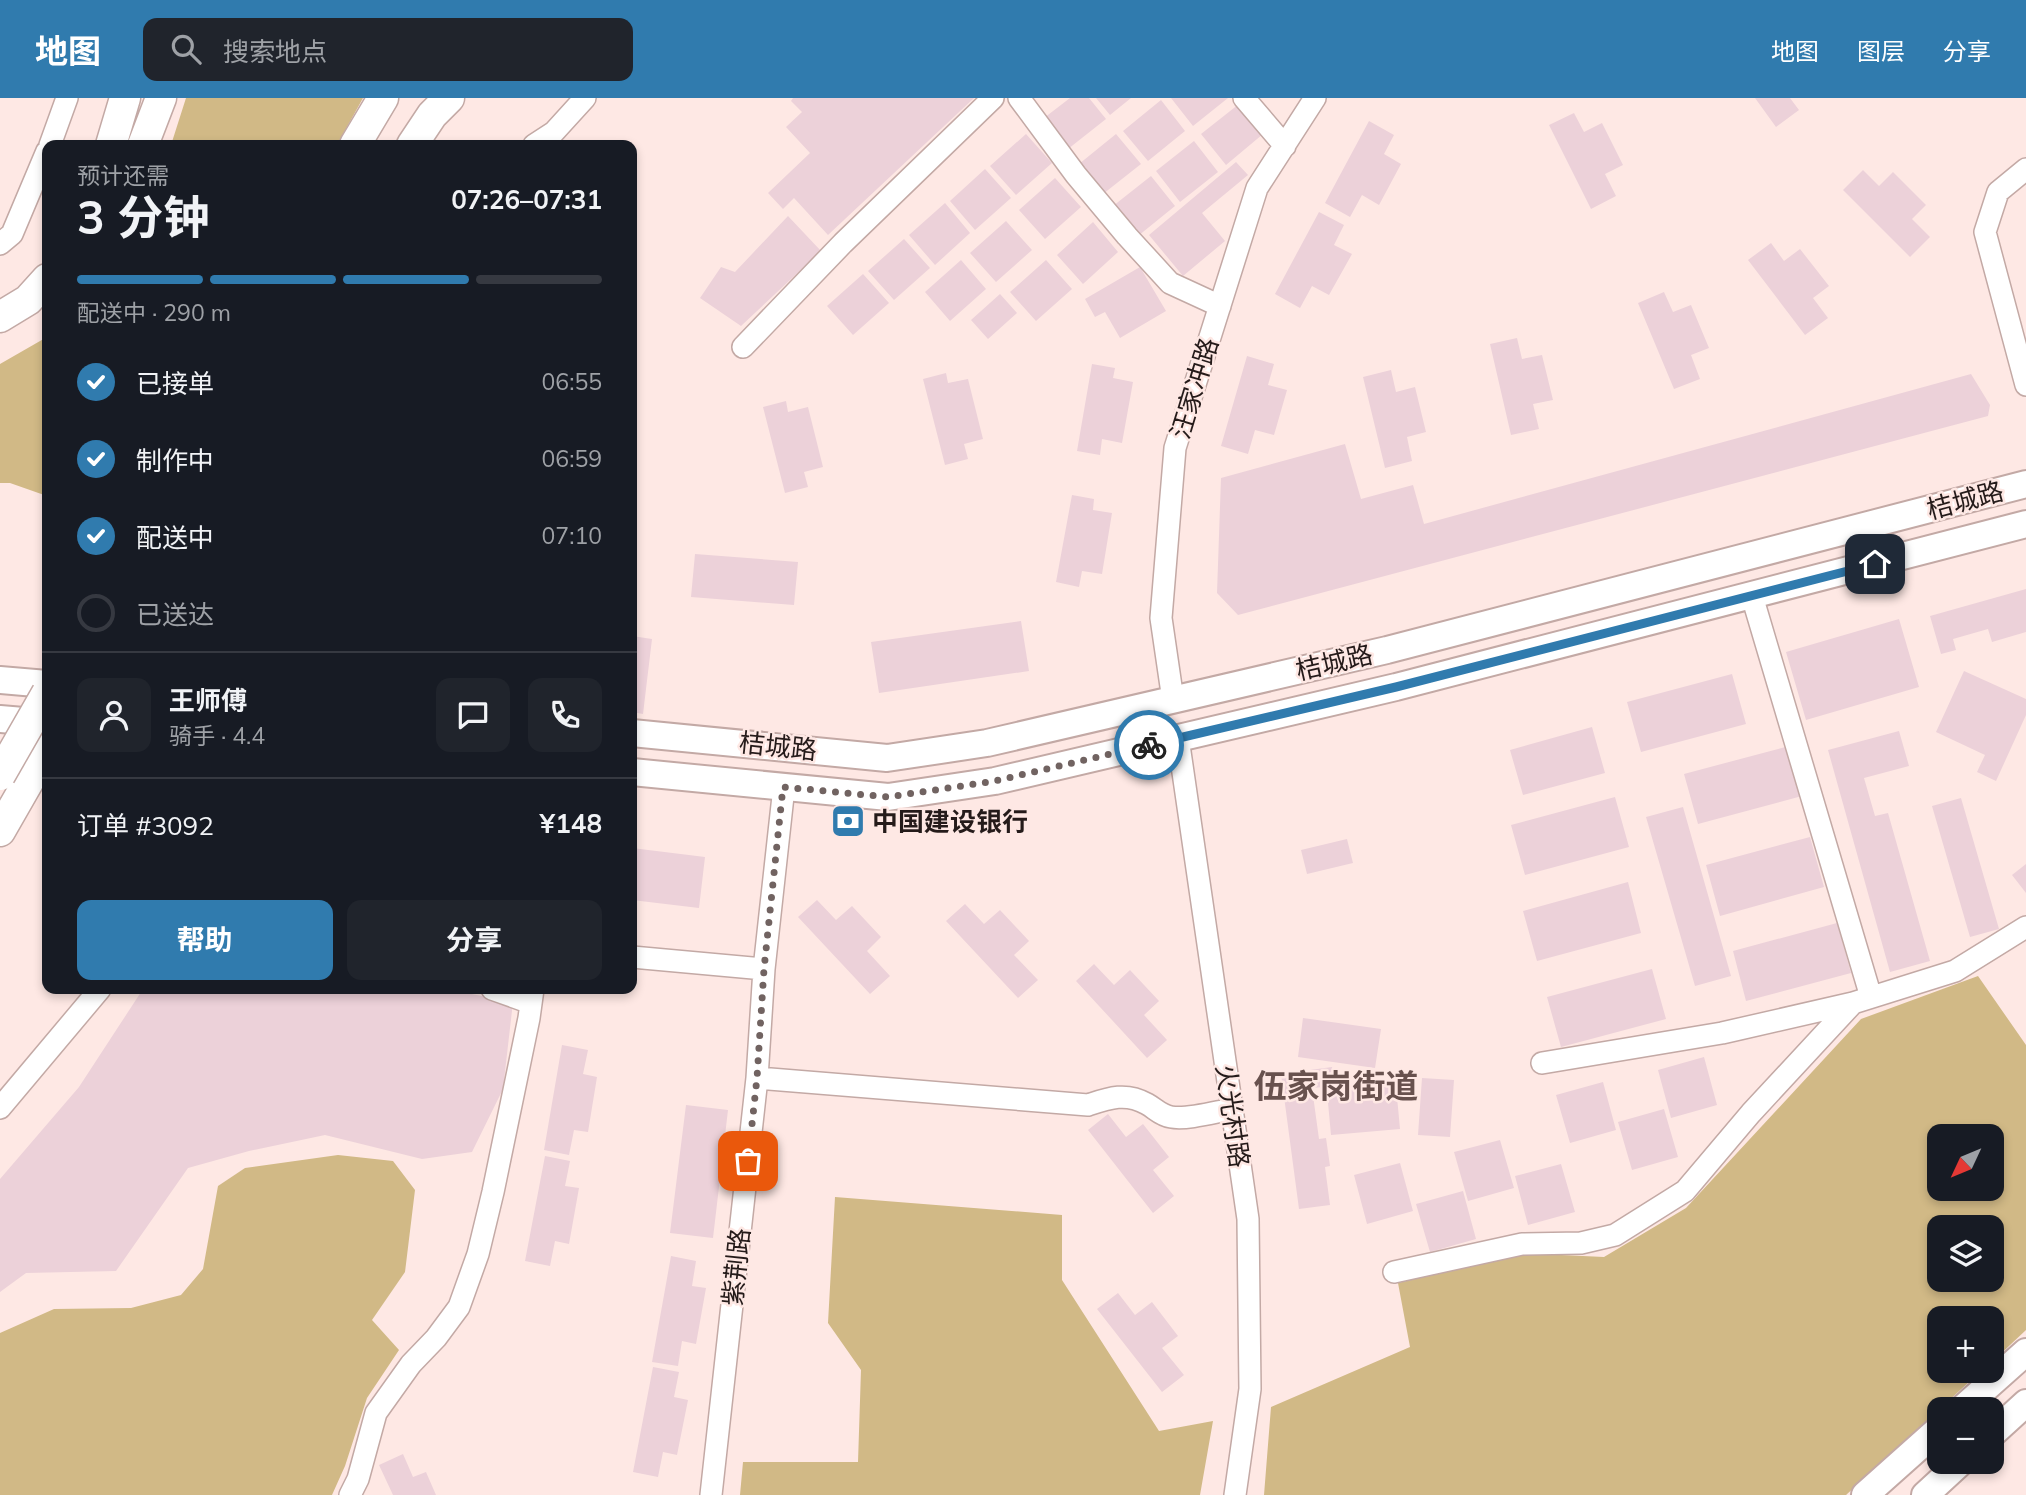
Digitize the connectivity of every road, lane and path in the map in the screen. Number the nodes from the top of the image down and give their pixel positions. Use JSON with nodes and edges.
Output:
{"nodes":[{"id":1,"x":67,"y":98,"type":"edge"},
{"id":2,"x":125,"y":98,"type":"edge"},
{"id":3,"x":149,"y":98,"type":"edge"},
{"id":4,"x":161,"y":98,"type":"edge"},
{"id":5,"x":383,"y":98,"type":"edge"},
{"id":6,"x":420,"y":98,"type":"edge"},
{"id":7,"x":449,"y":98,"type":"edge"},
{"id":8,"x":584,"y":98,"type":"edge"},
{"id":9,"x":993,"y":98,"type":"edge"},
{"id":10,"x":1019,"y":98,"type":"edge"},
{"id":11,"x":1244,"y":98,"type":"edge"},
{"id":12,"x":1315,"y":98,"type":"edge"},
{"id":13,"x":52,"y":140,"type":"edge"},
{"id":14,"x":112,"y":140,"type":"edge"},
{"id":15,"x":137,"y":140,"type":"edge"},
{"id":16,"x":145,"y":140,"type":"edge"},
{"id":17,"x":358,"y":140,"type":"edge"},
{"id":18,"x":396,"y":140,"type":"edge"},
{"id":19,"x":414,"y":140,"type":"edge"},
{"id":20,"x":542,"y":140,"type":"edge"},
{"id":21,"x":1284,"y":146,"type":"junction"},
{"id":22,"x":42,"y":163,"type":"edge"},
{"id":23,"x":2026,"y":169,"type":"edge"},
{"id":24,"x":0,"y":244,"type":"edge"},
{"id":25,"x":42,"y":284,"type":"edge"},
{"id":26,"x":1220,"y":306,"type":"junction"},
{"id":27,"x":42,"y":309,"type":"edge"},
{"id":28,"x":0,"y":317,"type":"edge"},
{"id":29,"x":0,"y":339,"type":"edge"},
{"id":30,"x":743,"y":347,"type":"dead end"},
{"id":31,"x":2026,"y":385,"type":"edge"},
{"id":32,"x":2026,"y":484,"type":"edge"},
{"id":33,"x":2026,"y":524,"type":"edge"},
{"id":34,"x":1752,"y":596,"type":"junction"},
{"id":35,"x":0,"y":680,"type":"edge"},
{"id":36,"x":42,"y":684,"type":"edge"},
{"id":37,"x":1172,"y":700,"type":"junction"},
{"id":38,"x":42,"y":706,"type":"edge"},
{"id":39,"x":0,"y":719,"type":"edge"},
{"id":40,"x":42,"y":723,"type":"edge"},
{"id":41,"x":637,"y":733,"type":"edge"},
{"id":42,"x":1178,"y":738,"type":"junction"},
{"id":43,"x":42,"y":754,"type":"edge"},
{"id":44,"x":637,"y":772,"type":"edge"},
{"id":45,"x":11,"y":784,"type":"edge"},
{"id":46,"x":783,"y":787,"type":"junction"},
{"id":47,"x":0,"y":831,"type":"edge"},
{"id":48,"x":2026,"y":927,"type":"edge"},
{"id":49,"x":637,"y":957,"type":"edge"},
{"id":50,"x":764,"y":969,"type":"junction"},
{"id":51,"x":96,"y":994,"type":"edge"},
{"id":52,"x":532,"y":996,"type":"edge"},
{"id":53,"x":1862,"y":1000,"type":"junction"},
{"id":54,"x":1542,"y":1063,"type":"dead end"},
{"id":55,"x":757,"y":1078,"type":"junction"},
{"id":56,"x":0,"y":1108,"type":"edge"},
{"id":57,"x":1232,"y":1110,"type":"junction"},
{"id":58,"x":1394,"y":1272,"type":"dead end"},
{"id":59,"x":2026,"y":1352,"type":"edge"},
{"id":60,"x":1975,"y":1397,"type":"edge"},
{"id":61,"x":2026,"y":1403,"type":"edge"},
{"id":62,"x":2004,"y":1423,"type":"edge"},
{"id":63,"x":1927,"y":1440,"type":"edge"},
{"id":64,"x":1948,"y":1474,"type":"edge"},
{"id":65,"x":350,"y":1495,"type":"edge"},
{"id":66,"x":711,"y":1495,"type":"edge"},
{"id":67,"x":1235,"y":1495,"type":"edge"},
{"id":68,"x":1865,"y":1495,"type":"edge"},
{"id":69,"x":1925,"y":1495,"type":"edge"}],
"edges":[{"from":1,"to":13,"type":"street"},
{"from":2,"to":14,"type":"highway"},
{"from":3,"to":15,"type":"highway"},
{"from":4,"to":16,"type":"highway"},
{"from":5,"to":17,"type":"highway"},
{"from":6,"to":18,"type":"highway"},
{"from":7,"to":19,"type":"highway"},
{"from":8,"to":20,"type":"street"},
{"from":9,"to":30,"type":"street"},
{"from":10,"to":26,"type":"street"},
{"from":11,"to":21,"type":"street"},
{"from":12,"to":21,"type":"street","name":"汪家冲路"},
{"from":21,"to":26,"type":"street","name":"汪家冲路"},
{"from":22,"to":24,"type":"street"},
{"from":23,"to":31,"type":"street"},
{"from":25,"to":28,"type":"highway"},
{"from":26,"to":37,"type":"street","name":"汪家冲路"},
{"from":27,"to":29,"type":"highway"},
{"from":32,"to":37,"type":"main road","name":"桔城路"},
{"from":33,"to":34,"type":"main road","name":"桔城路"},
{"from":34,"to":42,"type":"main road","name":"桔城路"},
{"from":34,"to":53,"type":"street"},
{"from":35,"to":36,"type":"main road"},
{"from":37,"to":41,"type":"main road","name":"桔城路"},
{"from":38,"to":45,"type":"highway","bridge":true},
{"from":39,"to":40,"type":"main road"},
{"from":42,"to":46,"type":"main road","name":"桔城路"},
{"from":42,"to":57,"type":"street","name":"火光村路"},
{"from":43,"to":45,"type":"highway"},
{"from":44,"to":46,"type":"main road","name":"桔城路"},
{"from":45,"to":47,"type":"highway"},
{"from":46,"to":50,"type":"street","name":"紫荆路"},
{"from":48,"to":53,"type":"street"},
{"from":49,"to":50,"type":"street"},
{"from":50,"to":55,"type":"street","name":"紫荆路"},
{"from":51,"to":56,"type":"street"},
{"from":52,"to":65,"type":"street"},
{"from":53,"to":54,"type":"street"},
{"from":53,"to":58,"type":"street"},
{"from":55,"to":57,"type":"street"},
{"from":55,"to":66,"type":"street","name":"紫荆路"},
{"from":57,"to":67,"type":"street","name":"火光村路"},
{"from":59,"to":60,"type":"main road"},
{"from":61,"to":62,"type":"main road"},
{"from":63,"to":68,"type":"main road"},
{"from":64,"to":69,"type":"main road"}]}
